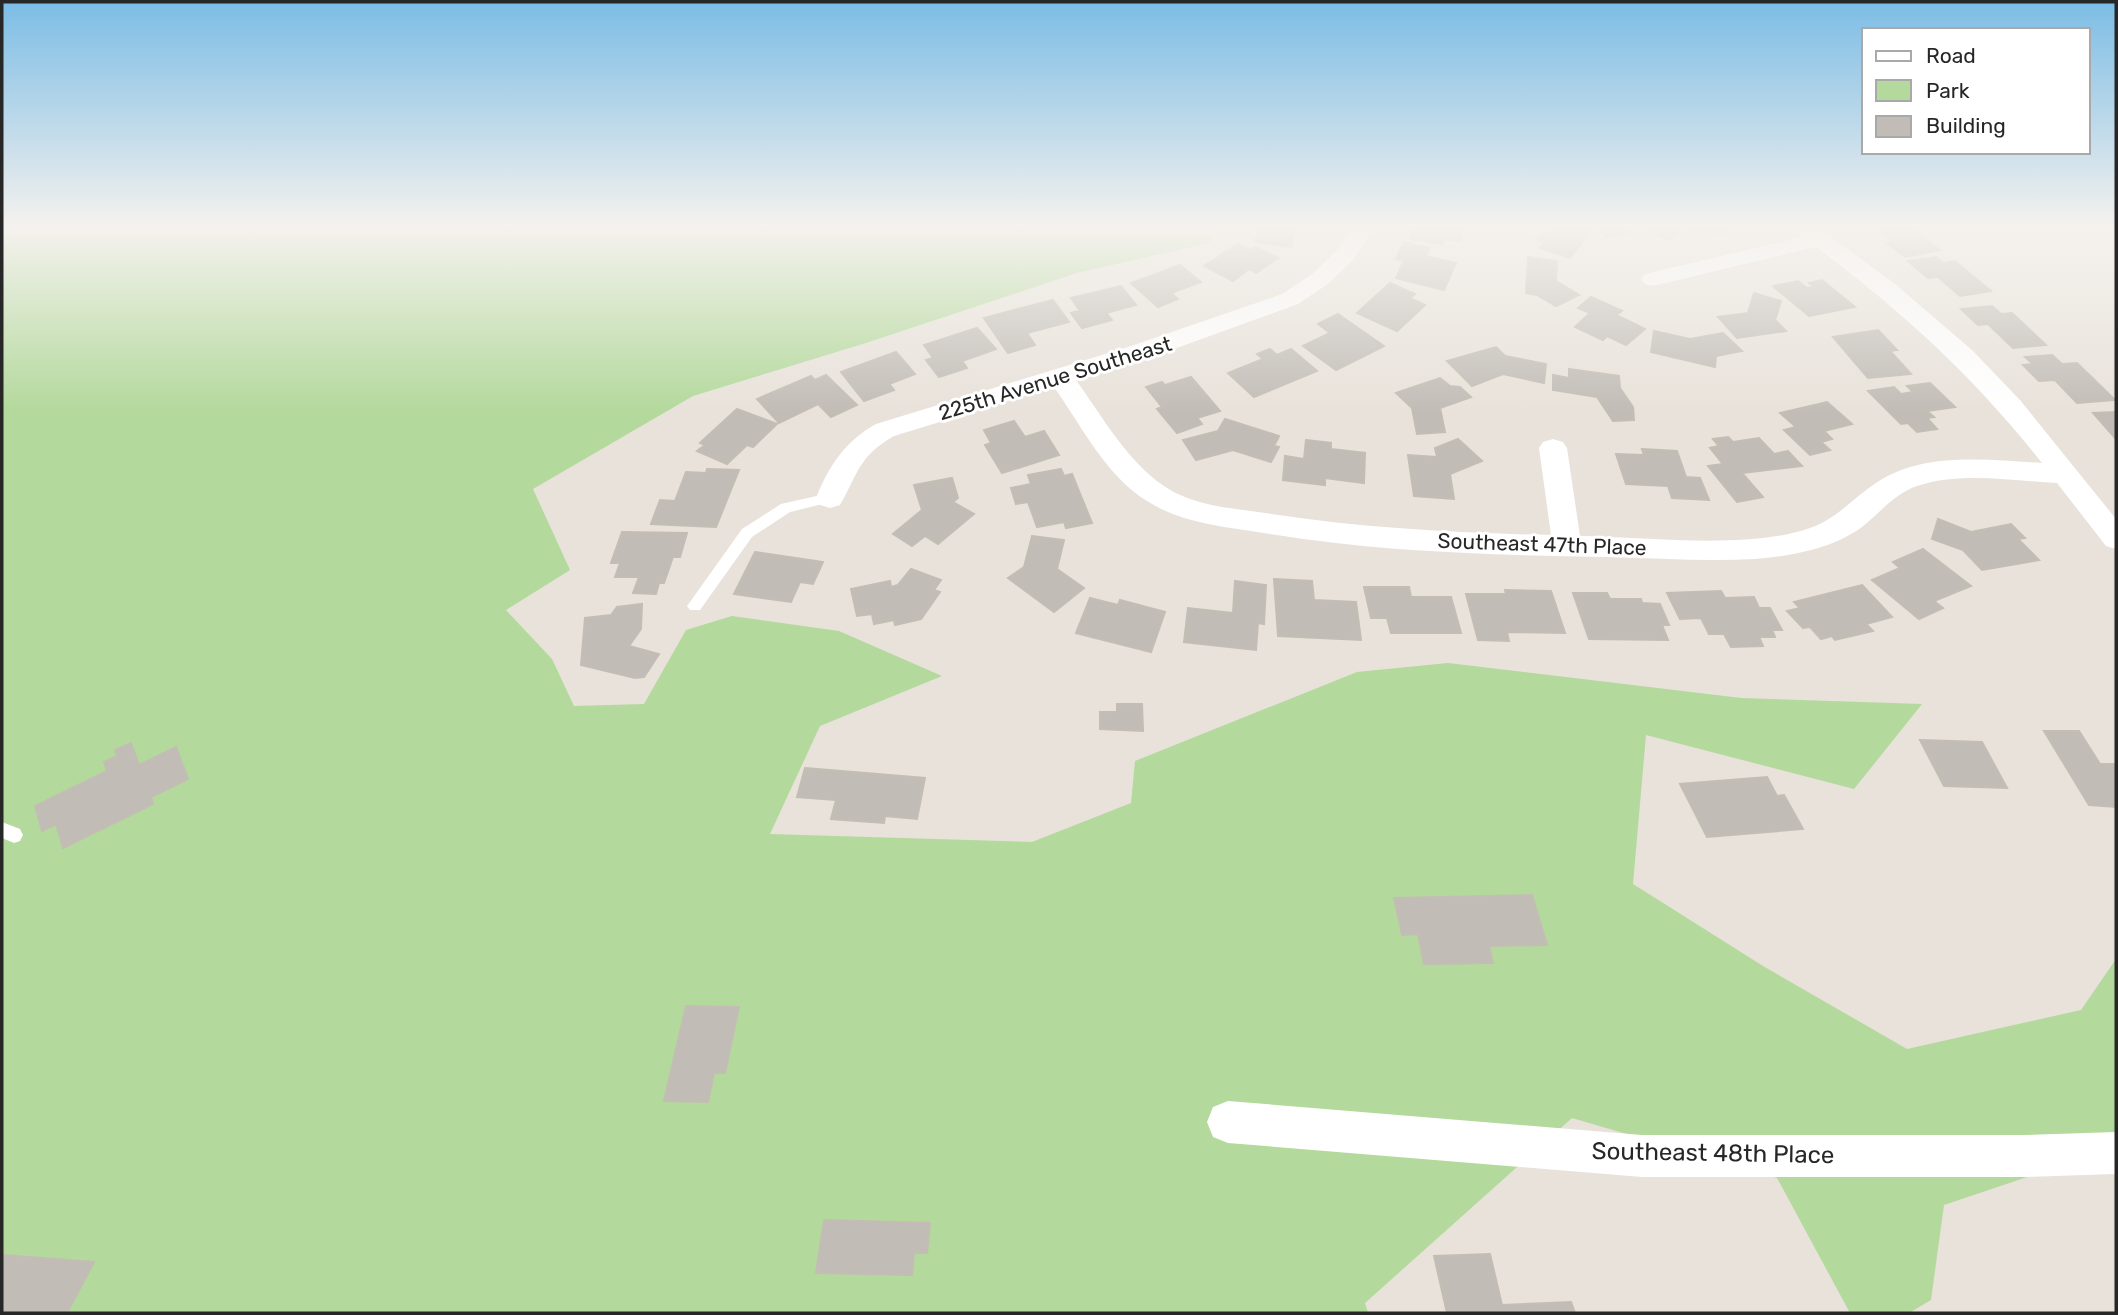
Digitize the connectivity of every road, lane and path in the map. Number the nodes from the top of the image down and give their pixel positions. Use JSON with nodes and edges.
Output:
{"nodes":[{"id":1,"x":1306,"y":288,"type":"edge"},
{"id":2,"x":1886,"y":288,"type":"edge"},
{"id":3,"x":1060,"y":376,"type":"junction"},
{"id":4,"x":1553,"y":448,"type":"dead end"},
{"id":5,"x":2066,"y":474,"type":"junction"},
{"id":6,"x":830,"y":498,"type":"joint"},
{"id":7,"x":2116,"y":539,"type":"edge"},
{"id":8,"x":1567,"y":546,"type":"junction"},
{"id":9,"x":695,"y":606,"type":"dead end"},
{"id":10,"x":1228,"y":1122,"type":"dead end"},
{"id":11,"x":2116,"y":1153,"type":"edge"}],
"edges":[{"from":1,"to":3,"type":"street","name":"225th Avenue Southeast"},
{"from":2,"to":5,"type":"street"},
{"from":3,"to":6,"type":"street","name":"225th Avenue Southeast"},
{"from":3,"to":8,"type":"street","name":"Southeast 47th Place"},
{"from":4,"to":8,"type":"street"},
{"from":5,"to":7,"type":"street"},
{"from":5,"to":8,"type":"street","name":"Southeast 47th Place"},
{"from":6,"to":9,"type":"lane"},
{"from":10,"to":11,"type":"street","name":"Southeast 48th Place"}]}
